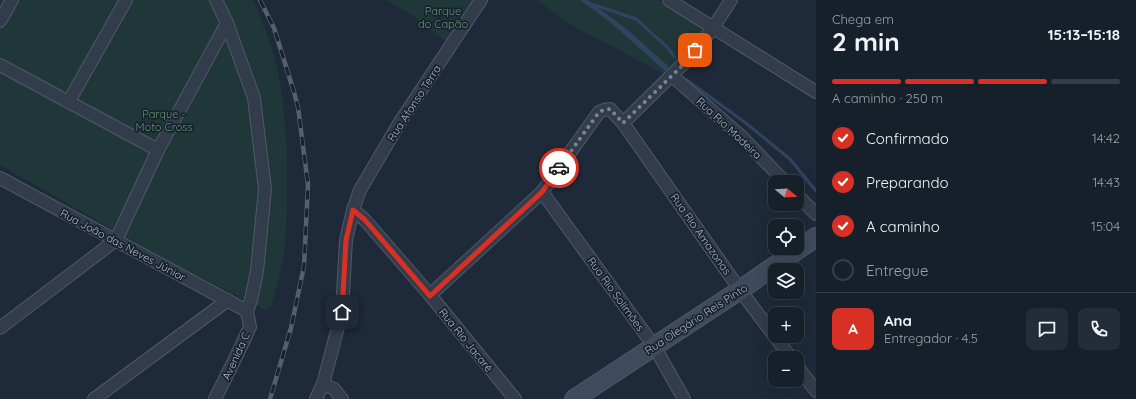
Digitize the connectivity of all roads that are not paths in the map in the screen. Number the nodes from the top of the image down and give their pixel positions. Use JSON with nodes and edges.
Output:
{"nodes":[{"id":1,"x":12,"y":0,"type":"edge"},
{"id":2,"x":126,"y":0,"type":"edge"},
{"id":3,"x":216,"y":0,"type":"edge"},
{"id":4,"x":481,"y":0,"type":"edge"},
{"id":5,"x":669,"y":0,"type":"edge"},
{"id":6,"x":731,"y":0,"type":"edge"},
{"id":7,"x":0,"y":22,"type":"edge"},
{"id":8,"x":227,"y":23,"type":"junction"},
{"id":9,"x":713,"y":28,"type":"junction"},
{"id":10,"x":0,"y":65,"type":"edge"},
{"id":11,"x":671,"y":75,"type":"junction"},
{"id":12,"x":816,"y":92,"type":"edge"},
{"id":13,"x":69,"y":101,"type":"junction"},
{"id":14,"x":623,"y":123,"type":"junction"},
{"id":15,"x":158,"y":150,"type":"junction"},
{"id":16,"x":778,"y":175,"type":"edge"},
{"id":17,"x":2,"y":183,"type":"edge"},
{"id":18,"x":542,"y":192,"type":"junction"},
{"id":19,"x":804,"y":201,"type":"edge"},
{"id":20,"x":353,"y":210,"type":"junction"},
{"id":21,"x":816,"y":214,"type":"edge"},
{"id":22,"x":816,"y":237,"type":"edge"},
{"id":23,"x":116,"y":240,"type":"junction"},
{"id":24,"x":740,"y":290,"type":"junction"},
{"id":25,"x":430,"y":296,"type":"junction"},
{"id":26,"x":228,"y":300,"type":"junction"},
{"id":27,"x":247,"y":311,"type":"junction"},
{"id":28,"x":0,"y":328,"type":"edge"},
{"id":29,"x":654,"y":346,"type":"junction"},
{"id":30,"x":786,"y":351,"type":"edge"},
{"id":31,"x":804,"y":375,"type":"edge"},
{"id":32,"x":323,"y":384,"type":"junction"},
{"id":33,"x":816,"y":391,"type":"edge"},
{"id":34,"x":94,"y":399,"type":"edge"},
{"id":35,"x":214,"y":399,"type":"edge"},
{"id":36,"x":316,"y":399,"type":"edge"},
{"id":37,"x":342,"y":399,"type":"edge"},
{"id":38,"x":515,"y":399,"type":"edge"},
{"id":39,"x":574,"y":399,"type":"edge"},
{"id":40,"x":684,"y":399,"type":"edge"}],
"edges":[{"from":1,"to":7,"type":"street"},
{"from":2,"to":13,"type":"street"},
{"from":3,"to":8,"type":"street","name":"Avenida C"},
{"from":4,"to":20,"type":"street","name":"Rua Afonso Terra"},
{"from":5,"to":9,"type":"street"},
{"from":6,"to":9,"type":"street"},
{"from":8,"to":15,"type":"street"},
{"from":8,"to":27,"type":"street","name":"Avenida C"},
{"from":9,"to":11,"type":"street"},
{"from":9,"to":12,"type":"street"},
{"from":10,"to":13,"type":"street"},
{"from":11,"to":14,"type":"street"},
{"from":11,"to":16,"type":"street","name":"Rua Rio Madeira"},
{"from":13,"to":15,"type":"street"},
{"from":14,"to":18,"type":"street","name":"Rua Rio Amazonas"},
{"from":14,"to":24,"type":"street","name":"Rua Rio Amazonas"},
{"from":15,"to":23,"type":"street"},
{"from":17,"to":23,"type":"street","name":"Rua João das Neves Júnior"},
{"from":18,"to":25,"type":"street"},
{"from":18,"to":29,"type":"street","name":"Rua Rio Solimões"},
{"from":19,"to":21,"type":"street"},
{"from":20,"to":25,"type":"street","name":"Rua Rio Jacaré"},
{"from":20,"to":32,"type":"street","name":"Rua Afonso Terra"},
{"from":22,"to":24,"type":"street","name":"Rua Olegário Reis Pinto"},
{"from":23,"to":26,"type":"street","name":"Rua João das Neves Júnior"},
{"from":23,"to":28,"type":"street"},
{"from":24,"to":29,"type":"street","name":"Rua Olegário Reis Pinto"},
{"from":24,"to":30,"type":"street","name":"Rua Rio Amazonas"},
{"from":25,"to":38,"type":"street","name":"Rua Rio Jacaré"},
{"from":26,"to":27,"type":"street","name":"Rua João das Neves Júnior"},
{"from":26,"to":34,"type":"street"},
{"from":27,"to":35,"type":"street","name":"Avenida C"},
{"from":29,"to":39,"type":"street","name":"Rua Olegário Reis Pinto"},
{"from":29,"to":40,"type":"street","name":"Rua Rio Solimões"},
{"from":31,"to":33,"type":"street"},
{"from":32,"to":36,"type":"street","name":"Rua Afonso Terra"},
{"from":32,"to":37,"type":"street"}]}
